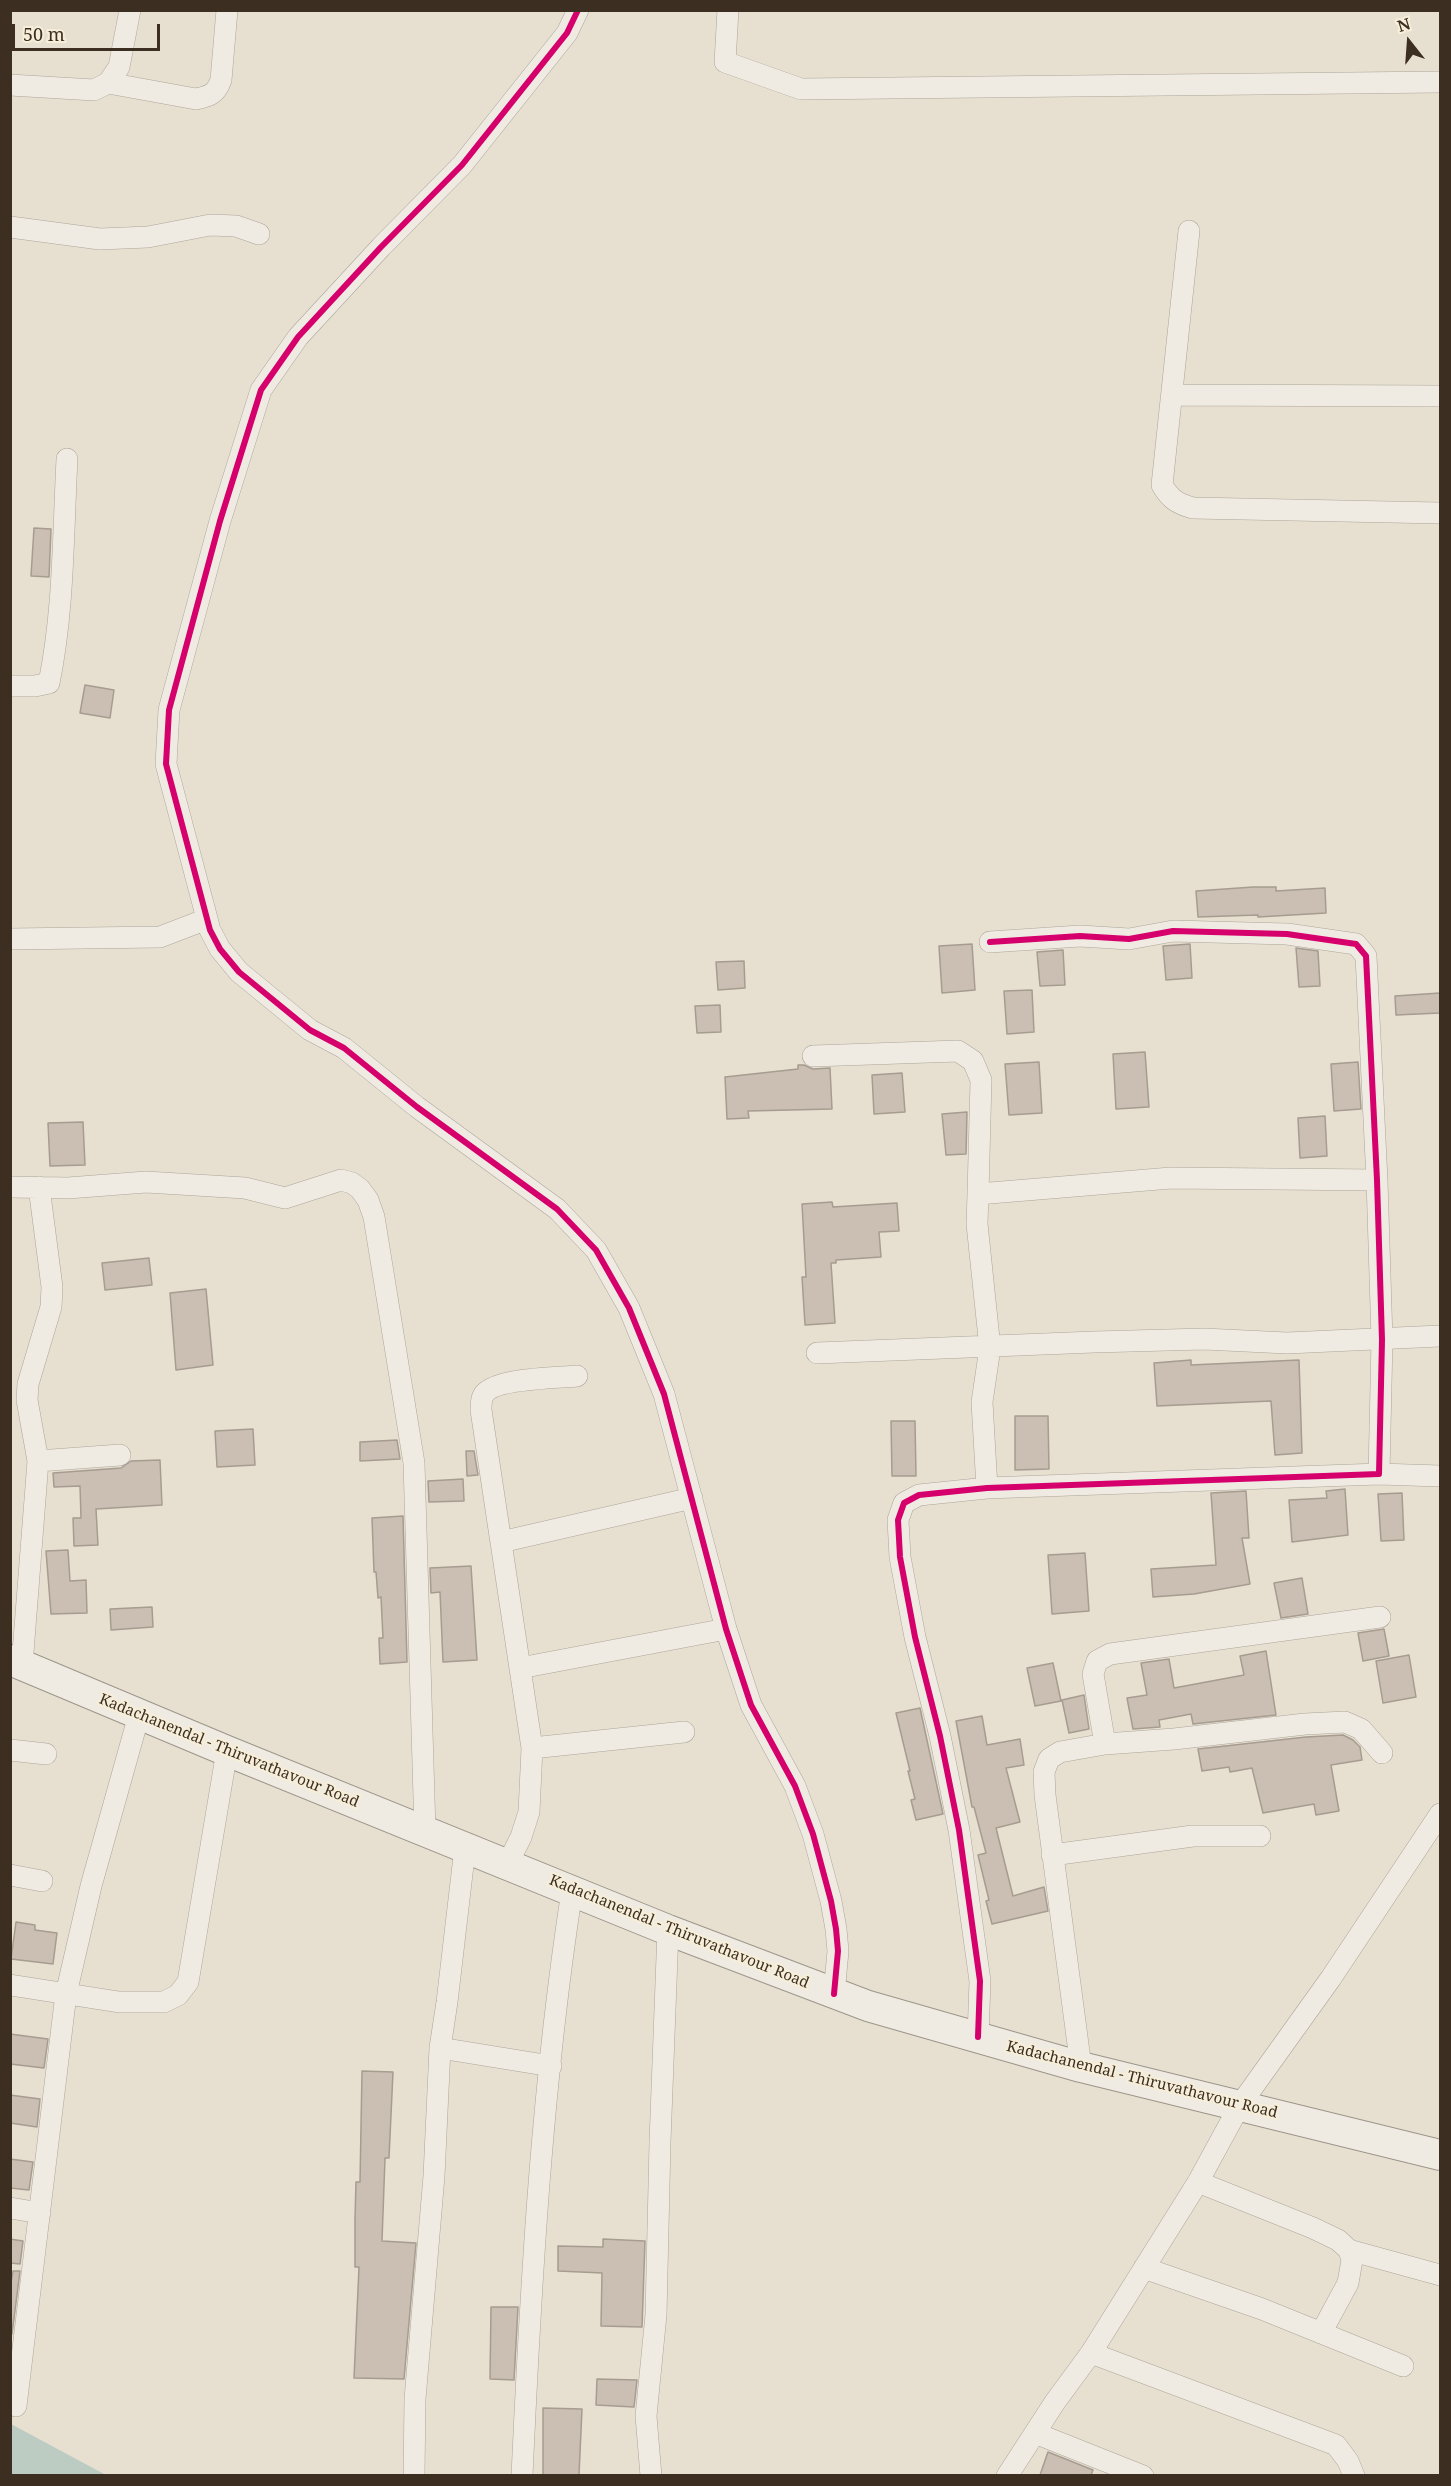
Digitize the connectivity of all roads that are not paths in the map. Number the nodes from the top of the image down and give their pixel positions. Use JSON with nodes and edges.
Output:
{"nodes":[{"id":1,"x":130,"y":10,"type":"edge"},
{"id":2,"x":227,"y":10,"type":"edge"},
{"id":3,"x":578,"y":10,"type":"edge"},
{"id":4,"x":728,"y":10,"type":"edge"},
{"id":5,"x":1440,"y":82,"type":"edge"},
{"id":6,"x":108,"y":83,"type":"junction"},
{"id":7,"x":10,"y":85,"type":"edge"},
{"id":8,"x":10,"y":227,"type":"edge"},
{"id":9,"x":1189,"y":231,"type":"dead end"},
{"id":10,"x":259,"y":234,"type":"dead end"},
{"id":11,"x":1172,"y":395,"type":"junction"},
{"id":12,"x":1440,"y":396,"type":"edge"},
{"id":13,"x":67,"y":459,"type":"dead end"},
{"id":14,"x":1440,"y":513,"type":"edge"},
{"id":15,"x":10,"y":686,"type":"edge"},
{"id":16,"x":207,"y":920,"type":"junction"},
{"id":17,"x":10,"y":939,"type":"edge"},
{"id":18,"x":990,"y":942,"type":"dead end"},
{"id":19,"x":813,"y":1056,"type":"dead end"},
{"id":20,"x":1377,"y":1180,"type":"junction"},
{"id":21,"x":10,"y":1187,"type":"edge"},
{"id":22,"x":39,"y":1187,"type":"junction"},
{"id":23,"x":978,"y":1194,"type":"junction"},
{"id":24,"x":1440,"y":1335,"type":"edge"},
{"id":25,"x":1382,"y":1340,"type":"junction"},
{"id":26,"x":990,"y":1348,"type":"junction"},
{"id":27,"x":817,"y":1353,"type":"dead end"},
{"id":28,"x":577,"y":1376,"type":"dead end"},
{"id":29,"x":120,"y":1455,"type":"dead end"},
{"id":30,"x":38,"y":1461,"type":"junction"},
{"id":31,"x":1379,"y":1474,"type":"junction"},
{"id":32,"x":1440,"y":1476,"type":"edge"},
{"id":33,"x":987,"y":1488,"type":"junction"},
{"id":34,"x":692,"y":1498,"type":"junction"},
{"id":35,"x":501,"y":1542,"type":"junction"},
{"id":36,"x":1380,"y":1617,"type":"dead end"},
{"id":37,"x":726,"y":1629,"type":"junction"},
{"id":38,"x":16,"y":1663,"type":"edge"},
{"id":39,"x":520,"y":1668,"type":"junction"},
{"id":40,"x":139,"y":1715,"type":"junction"},
{"id":41,"x":684,"y":1732,"type":"dead end"},
{"id":42,"x":1105,"y":1744,"type":"junction"},
{"id":43,"x":532,"y":1748,"type":"junction"},
{"id":44,"x":10,"y":1750,"type":"edge"},
{"id":45,"x":227,"y":1752,"type":"junction"},
{"id":46,"x":46,"y":1754,"type":"dead end"},
{"id":47,"x":1382,"y":1754,"type":"dead end"},
{"id":48,"x":1440,"y":1814,"type":"edge"},
{"id":49,"x":425,"y":1831,"type":"junction"},
{"id":50,"x":1260,"y":1836,"type":"dead end"},
{"id":51,"x":465,"y":1848,"type":"junction"},
{"id":52,"x":1052,"y":1855,"type":"junction"},
{"id":53,"x":508,"y":1863,"type":"junction"},
{"id":54,"x":10,"y":1875,"type":"edge"},
{"id":55,"x":42,"y":1881,"type":"dead end"},
{"id":56,"x":572,"y":1891,"type":"junction"},
{"id":57,"x":668,"y":1930,"type":"junction"},
{"id":58,"x":10,"y":1985,"type":"edge"},
{"id":59,"x":66,"y":1994,"type":"junction"},
{"id":60,"x":834,"y":1994,"type":"junction"},
{"id":61,"x":978,"y":2037,"type":"junction"},
{"id":62,"x":440,"y":2048,"type":"junction"},
{"id":63,"x":551,"y":2066,"type":"junction"},
{"id":64,"x":1081,"y":2067,"type":"junction"},
{"id":65,"x":1240,"y":2105,"type":"junction"},
{"id":66,"x":1440,"y":2155,"type":"edge"},
{"id":67,"x":1198,"y":2182,"type":"junction"},
{"id":68,"x":10,"y":2208,"type":"edge"},
{"id":69,"x":40,"y":2213,"type":"junction"},
{"id":70,"x":1349,"y":2250,"type":"junction"},
{"id":71,"x":1144,"y":2268,"type":"junction"},
{"id":72,"x":1440,"y":2275,"type":"edge"},
{"id":73,"x":1321,"y":2333,"type":"junction"},
{"id":74,"x":1091,"y":2353,"type":"junction"},
{"id":75,"x":1403,"y":2366,"type":"dead end"},
{"id":76,"x":16,"y":2406,"type":"dead end"},
{"id":77,"x":1035,"y":2433,"type":"junction"},
{"id":78,"x":414,"y":2475,"type":"edge"},
{"id":79,"x":522,"y":2475,"type":"edge"},
{"id":80,"x":651,"y":2475,"type":"edge"},
{"id":81,"x":1007,"y":2475,"type":"edge"},
{"id":82,"x":1143,"y":2475,"type":"edge"},
{"id":83,"x":1354,"y":2475,"type":"edge"}],
"edges":[{"from":1,"to":6,"type":"street"},
{"from":2,"to":6,"type":"street"},
{"from":3,"to":16,"type":"street"},
{"from":4,"to":5,"type":"street"},
{"from":6,"to":7,"type":"street"},
{"from":8,"to":10,"type":"street"},
{"from":9,"to":11,"type":"street"},
{"from":11,"to":12,"type":"street"},
{"from":11,"to":14,"type":"street"},
{"from":13,"to":15,"type":"street"},
{"from":16,"to":17,"type":"street"},
{"from":16,"to":34,"type":"street"},
{"from":18,"to":20,"type":"street"},
{"from":19,"to":23,"type":"street"},
{"from":20,"to":23,"type":"street"},
{"from":20,"to":25,"type":"street"},
{"from":21,"to":22,"type":"street"},
{"from":22,"to":30,"type":"street"},
{"from":22,"to":49,"type":"street"},
{"from":23,"to":26,"type":"street"},
{"from":24,"to":25,"type":"street"},
{"from":25,"to":26,"type":"street"},
{"from":25,"to":31,"type":"street"},
{"from":26,"to":27,"type":"street"},
{"from":26,"to":33,"type":"street"},
{"from":28,"to":35,"type":"street"},
{"from":29,"to":30,"type":"street"},
{"from":30,"to":38,"type":"street"},
{"from":31,"to":32,"type":"street"},
{"from":31,"to":33,"type":"street"},
{"from":33,"to":61,"type":"street"},
{"from":34,"to":35,"type":"street"},
{"from":34,"to":37,"type":"street"},
{"from":35,"to":39,"type":"street"},
{"from":36,"to":42,"type":"street"},
{"from":37,"to":39,"type":"street"},
{"from":37,"to":60,"type":"street"},
{"from":38,"to":40,"type":"main road","name":"Kadachanendal - Thiruvathavour Road"},
{"from":39,"to":43,"type":"street"},
{"from":40,"to":45,"type":"main road","name":"Kadachanendal - Thiruvathavour Road"},
{"from":40,"to":59,"type":"street"},
{"from":41,"to":43,"type":"street"},
{"from":42,"to":47,"type":"street"},
{"from":42,"to":52,"type":"street"},
{"from":43,"to":53,"type":"street"},
{"from":44,"to":46,"type":"street"},
{"from":45,"to":49,"type":"main road","name":"Kadachanendal - Thiruvathavour Road"},
{"from":45,"to":59,"type":"street"},
{"from":48,"to":65,"type":"street"},
{"from":49,"to":51,"type":"main road","name":"Kadachanendal - Thiruvathavour Road"},
{"from":50,"to":52,"type":"street"},
{"from":51,"to":53,"type":"main road","name":"Kadachanendal - Thiruvathavour Road"},
{"from":51,"to":62,"type":"street"},
{"from":52,"to":64,"type":"street"},
{"from":53,"to":56,"type":"main road","name":"Kadachanendal - Thiruvathavour Road"},
{"from":54,"to":55,"type":"street"},
{"from":56,"to":57,"type":"main road","name":"Kadachanendal - Thiruvathavour Road"},
{"from":56,"to":63,"type":"street"},
{"from":57,"to":60,"type":"main road","name":"Kadachanendal - Thiruvathavour Road"},
{"from":57,"to":80,"type":"street"},
{"from":58,"to":59,"type":"street"},
{"from":59,"to":69,"type":"street"},
{"from":60,"to":61,"type":"main road","name":"Kadachanendal - Thiruvathavour Road"},
{"from":61,"to":64,"type":"main road","name":"Kadachanendal - Thiruvathavour Road"},
{"from":62,"to":63,"type":"street"},
{"from":62,"to":78,"type":"street"},
{"from":63,"to":79,"type":"street"},
{"from":64,"to":65,"type":"main road","name":"Kadachanendal - Thiruvathavour Road"},
{"from":65,"to":66,"type":"main road","name":"Kadachanendal - Thiruvathavour Road"},
{"from":65,"to":67,"type":"street"},
{"from":67,"to":70,"type":"street"},
{"from":67,"to":71,"type":"street"},
{"from":68,"to":69,"type":"street"},
{"from":69,"to":76,"type":"street"},
{"from":70,"to":72,"type":"street"},
{"from":70,"to":73,"type":"street"},
{"from":71,"to":73,"type":"street"},
{"from":71,"to":74,"type":"street"},
{"from":73,"to":75,"type":"street"},
{"from":74,"to":77,"type":"street"},
{"from":74,"to":83,"type":"street"},
{"from":77,"to":81,"type":"street"},
{"from":77,"to":82,"type":"street"}]}
